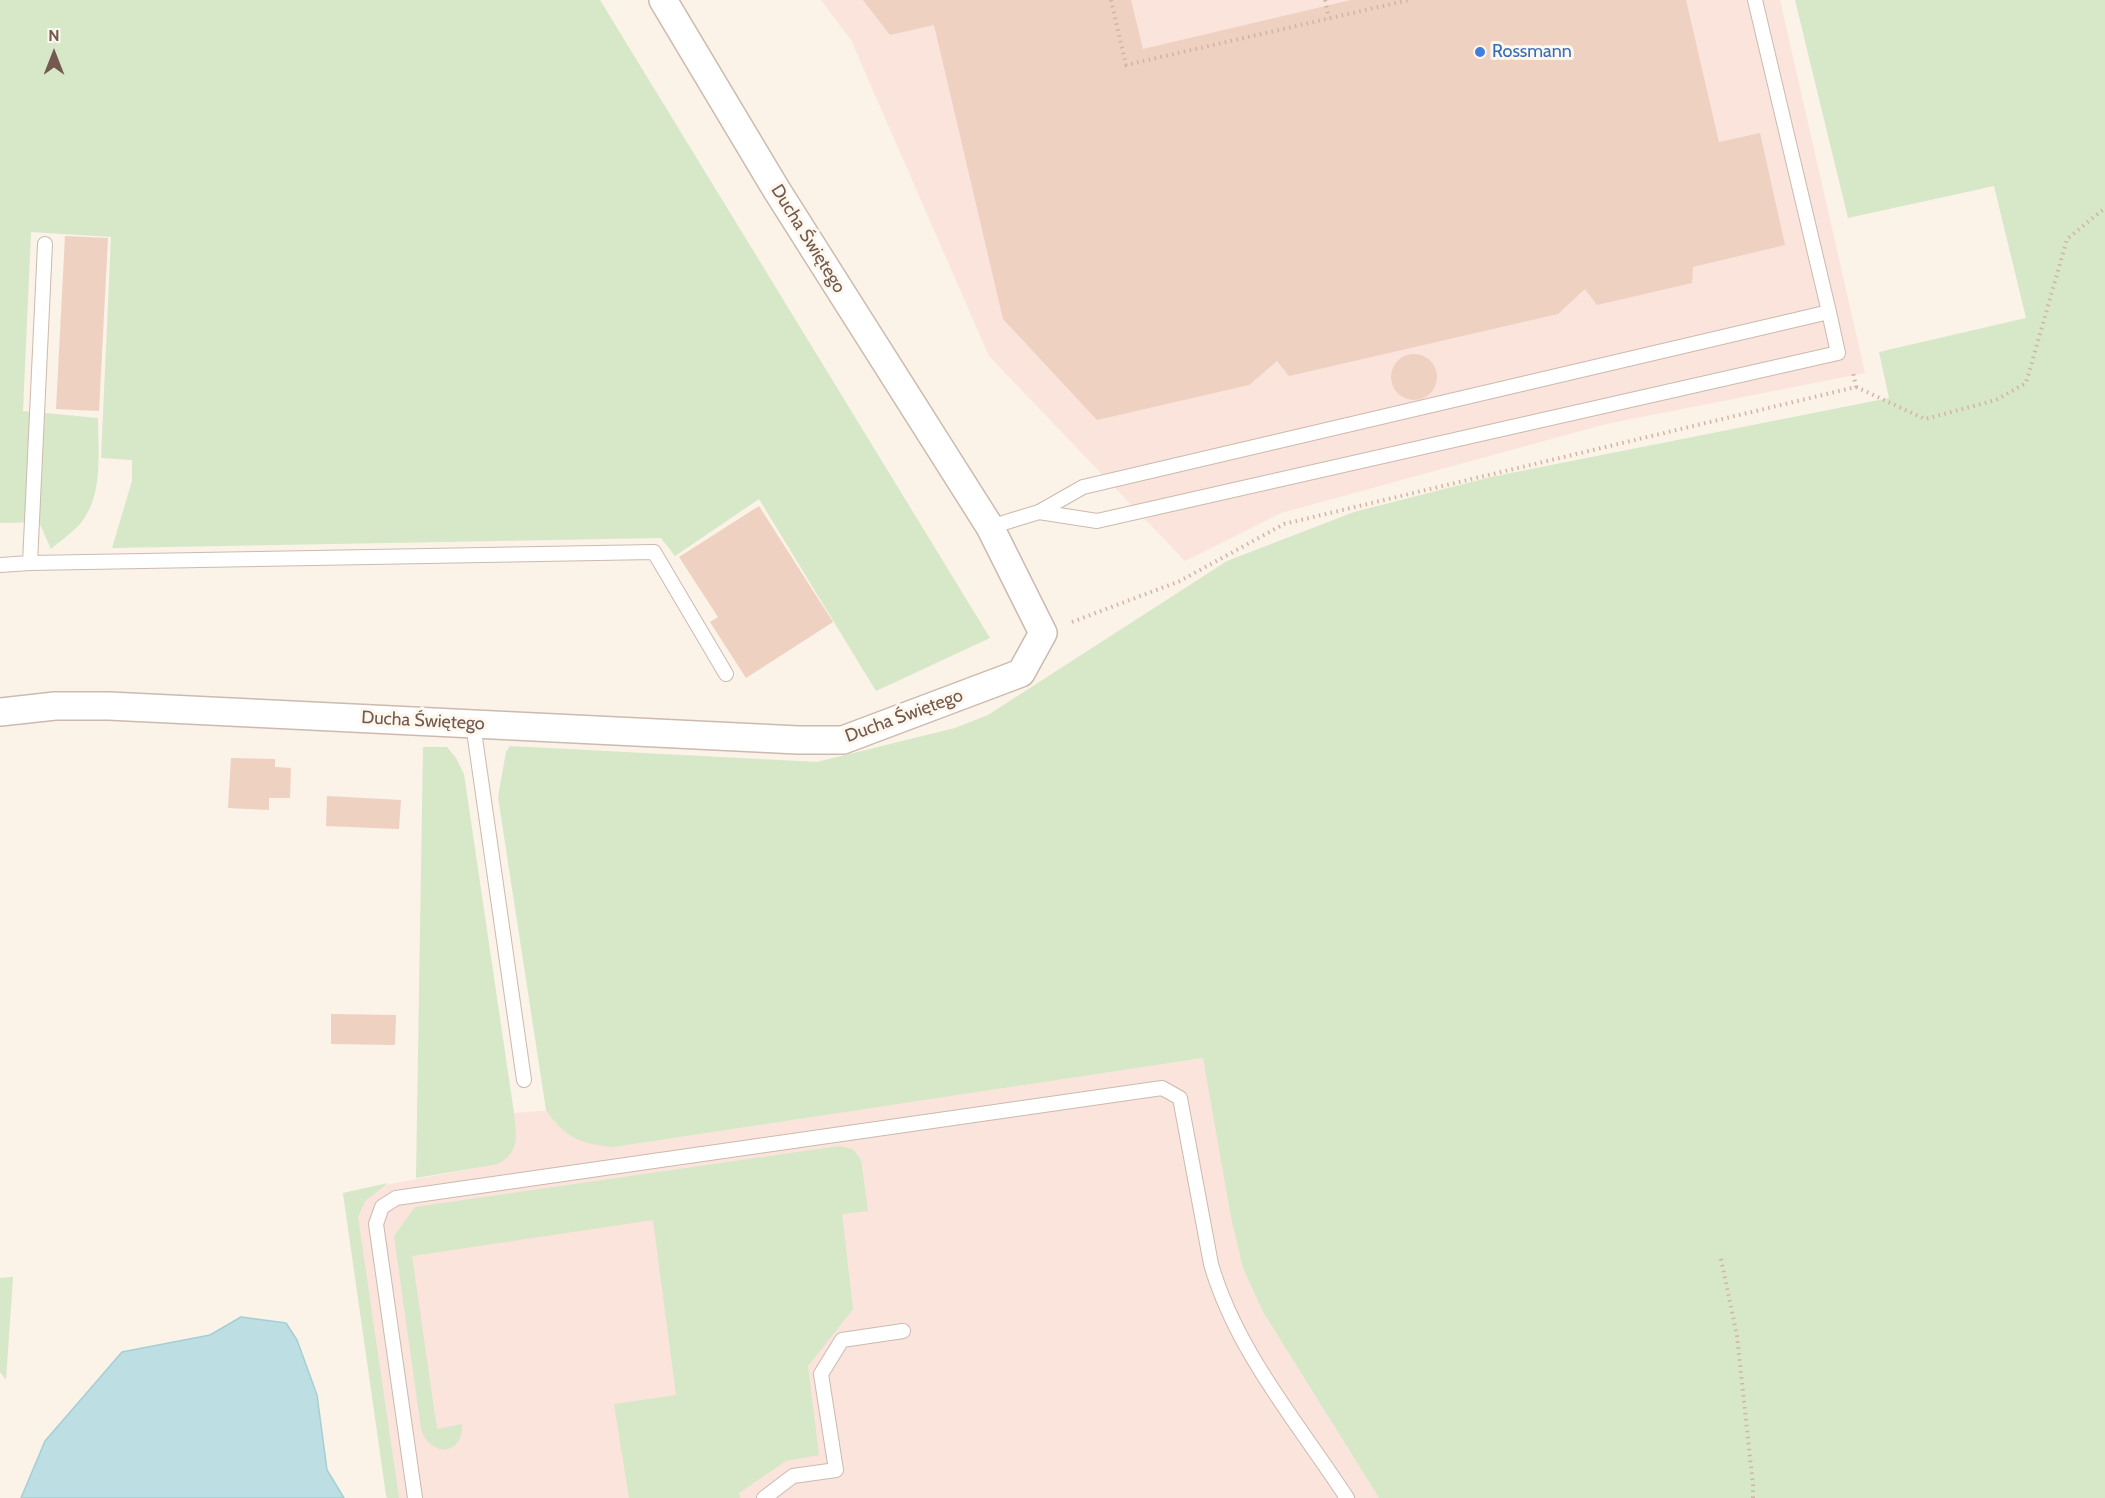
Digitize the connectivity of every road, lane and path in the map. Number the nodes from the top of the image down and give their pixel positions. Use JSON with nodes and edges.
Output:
{"nodes":[{"id":1,"x":663,"y":0,"type":"edge"},
{"id":2,"x":1111,"y":0,"type":"edge"},
{"id":3,"x":1325,"y":0,"type":"edge"},
{"id":4,"x":1409,"y":0,"type":"edge"},
{"id":5,"x":1755,"y":0,"type":"edge"},
{"id":6,"x":1329,"y":18,"type":"junction"},
{"id":7,"x":2105,"y":208,"type":"edge"},
{"id":8,"x":45,"y":244,"type":"dead end"},
{"id":9,"x":1829,"y":312,"type":"junction"},
{"id":10,"x":1838,"y":353,"type":"junction"},
{"id":11,"x":1856,"y":387,"type":"junction"},
{"id":12,"x":1039,"y":512,"type":"junction"},
{"id":13,"x":990,"y":527,"type":"junction"},
{"id":14,"x":30,"y":563,"type":"junction"},
{"id":15,"x":0,"y":565,"type":"edge"},
{"id":16,"x":1043,"y":633,"type":"junction"},
{"id":17,"x":726,"y":674,"type":"dead end"},
{"id":18,"x":0,"y":712,"type":"edge"},
{"id":19,"x":473,"y":724,"type":"junction"},
{"id":20,"x":524,"y":1080,"type":"dead end"},
{"id":21,"x":1721,"y":1259,"type":"dead end"},
{"id":22,"x":903,"y":1331,"type":"dead end"},
{"id":23,"x":415,"y":1498,"type":"edge"},
{"id":24,"x":764,"y":1498,"type":"edge"},
{"id":25,"x":1347,"y":1498,"type":"edge"},
{"id":26,"x":1753,"y":1498,"type":"edge"}],
"edges":[{"from":1,"to":13,"type":"street","name":"Ducha Świętego"},
{"from":2,"to":6,"type":"path"},
{"from":3,"to":6,"type":"path"},
{"from":4,"to":6,"type":"path"},
{"from":5,"to":9,"type":"lane"},
{"from":7,"to":11,"type":"path"},
{"from":8,"to":14,"type":"lane"},
{"from":9,"to":10,"type":"lane"},
{"from":9,"to":12,"type":"lane"},
{"from":10,"to":11,"type":"path"},
{"from":10,"to":12,"type":"lane"},
{"from":11,"to":16,"type":"path"},
{"from":12,"to":13,"type":"lane"},
{"from":13,"to":16,"type":"street","name":"Ducha Świętego"},
{"from":14,"to":15,"type":"lane"},
{"from":14,"to":17,"type":"lane"},
{"from":16,"to":19,"type":"street","name":"Ducha Świętego"},
{"from":18,"to":19,"type":"street","name":"Ducha Świętego"},
{"from":19,"to":20,"type":"lane"},
{"from":21,"to":26,"type":"path"},
{"from":22,"to":24,"type":"lane"},
{"from":23,"to":25,"type":"lane"}]}
